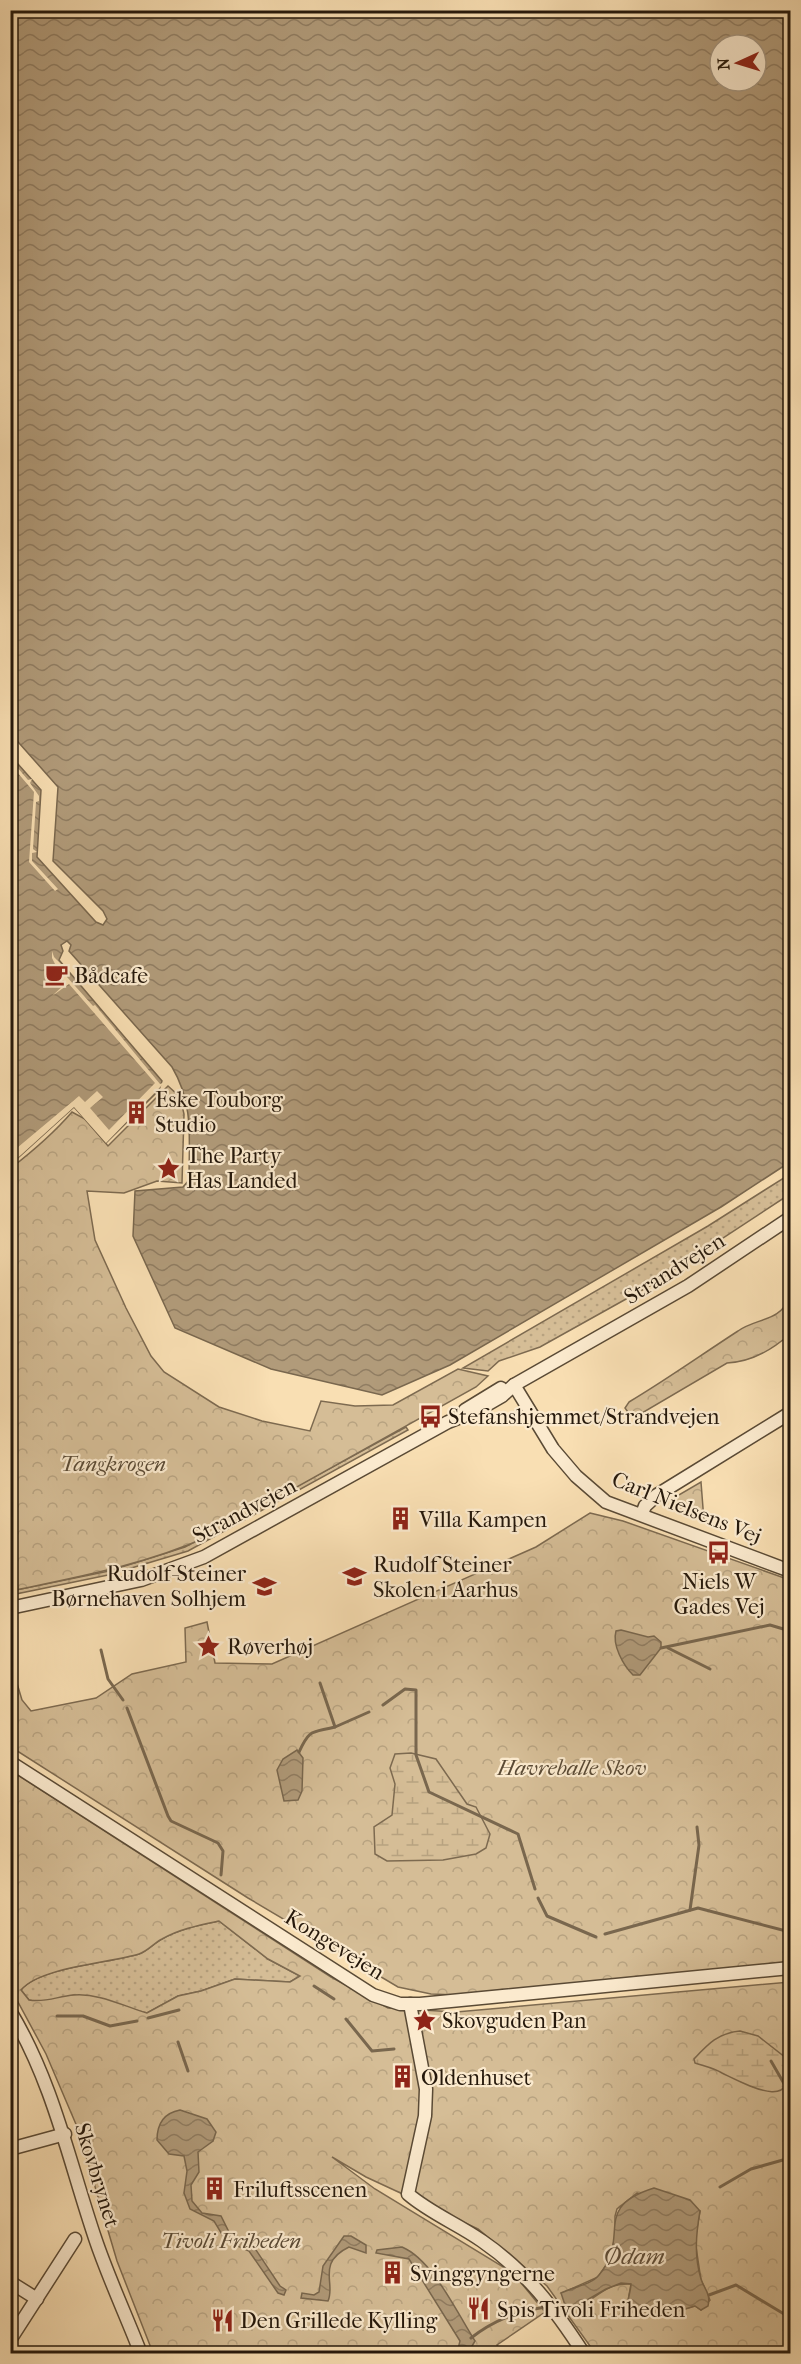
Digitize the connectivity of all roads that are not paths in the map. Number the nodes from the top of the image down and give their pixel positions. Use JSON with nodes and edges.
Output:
{"nodes":[{"id":1,"x":790,"y":1218,"type":"edge"},
{"id":2,"x":514,"y":1385,"type":"junction"},
{"id":3,"x":790,"y":1413,"type":"edge"},
{"id":4,"x":642,"y":1514,"type":"junction"},
{"id":5,"x":790,"y":1571,"type":"edge"},
{"id":6,"x":10,"y":1608,"type":"edge"},
{"id":7,"x":10,"y":1762,"type":"edge"},
{"id":8,"x":790,"y":1968,"type":"edge"},
{"id":9,"x":410,"y":2004,"type":"junction"},
{"id":10,"x":10,"y":2011,"type":"edge"},
{"id":11,"x":65,"y":2134,"type":"junction"},
{"id":12,"x":10,"y":2149,"type":"edge"},
{"id":13,"x":75,"y":2239,"type":"dead end"},
{"id":14,"x":10,"y":2282,"type":"edge"},
{"id":15,"x":37,"y":2299,"type":"junction"},
{"id":16,"x":10,"y":2340,"type":"edge"},
{"id":17,"x":141,"y":2354,"type":"edge"},
{"id":18,"x":584,"y":2354,"type":"edge"}],
"edges":[{"from":1,"to":2,"type":"street","name":"Strandvejen"},
{"from":2,"to":4,"type":"street","name":"Carl Nielsens Vej"},
{"from":2,"to":6,"type":"street","name":"Strandvejen"},
{"from":3,"to":4,"type":"street"},
{"from":4,"to":5,"type":"street","name":"Carl Nielsens Vej"},
{"from":7,"to":9,"type":"street","name":"Kongevejen"},
{"from":8,"to":9,"type":"street","name":"Kongevejen"},
{"from":9,"to":18,"type":"street"},
{"from":10,"to":11,"type":"street","name":"Skovbrynet"},
{"from":11,"to":12,"type":"street"},
{"from":11,"to":17,"type":"street","name":"Skovbrynet"},
{"from":13,"to":15,"type":"street"},
{"from":14,"to":15,"type":"street"},
{"from":15,"to":16,"type":"street"}]}
